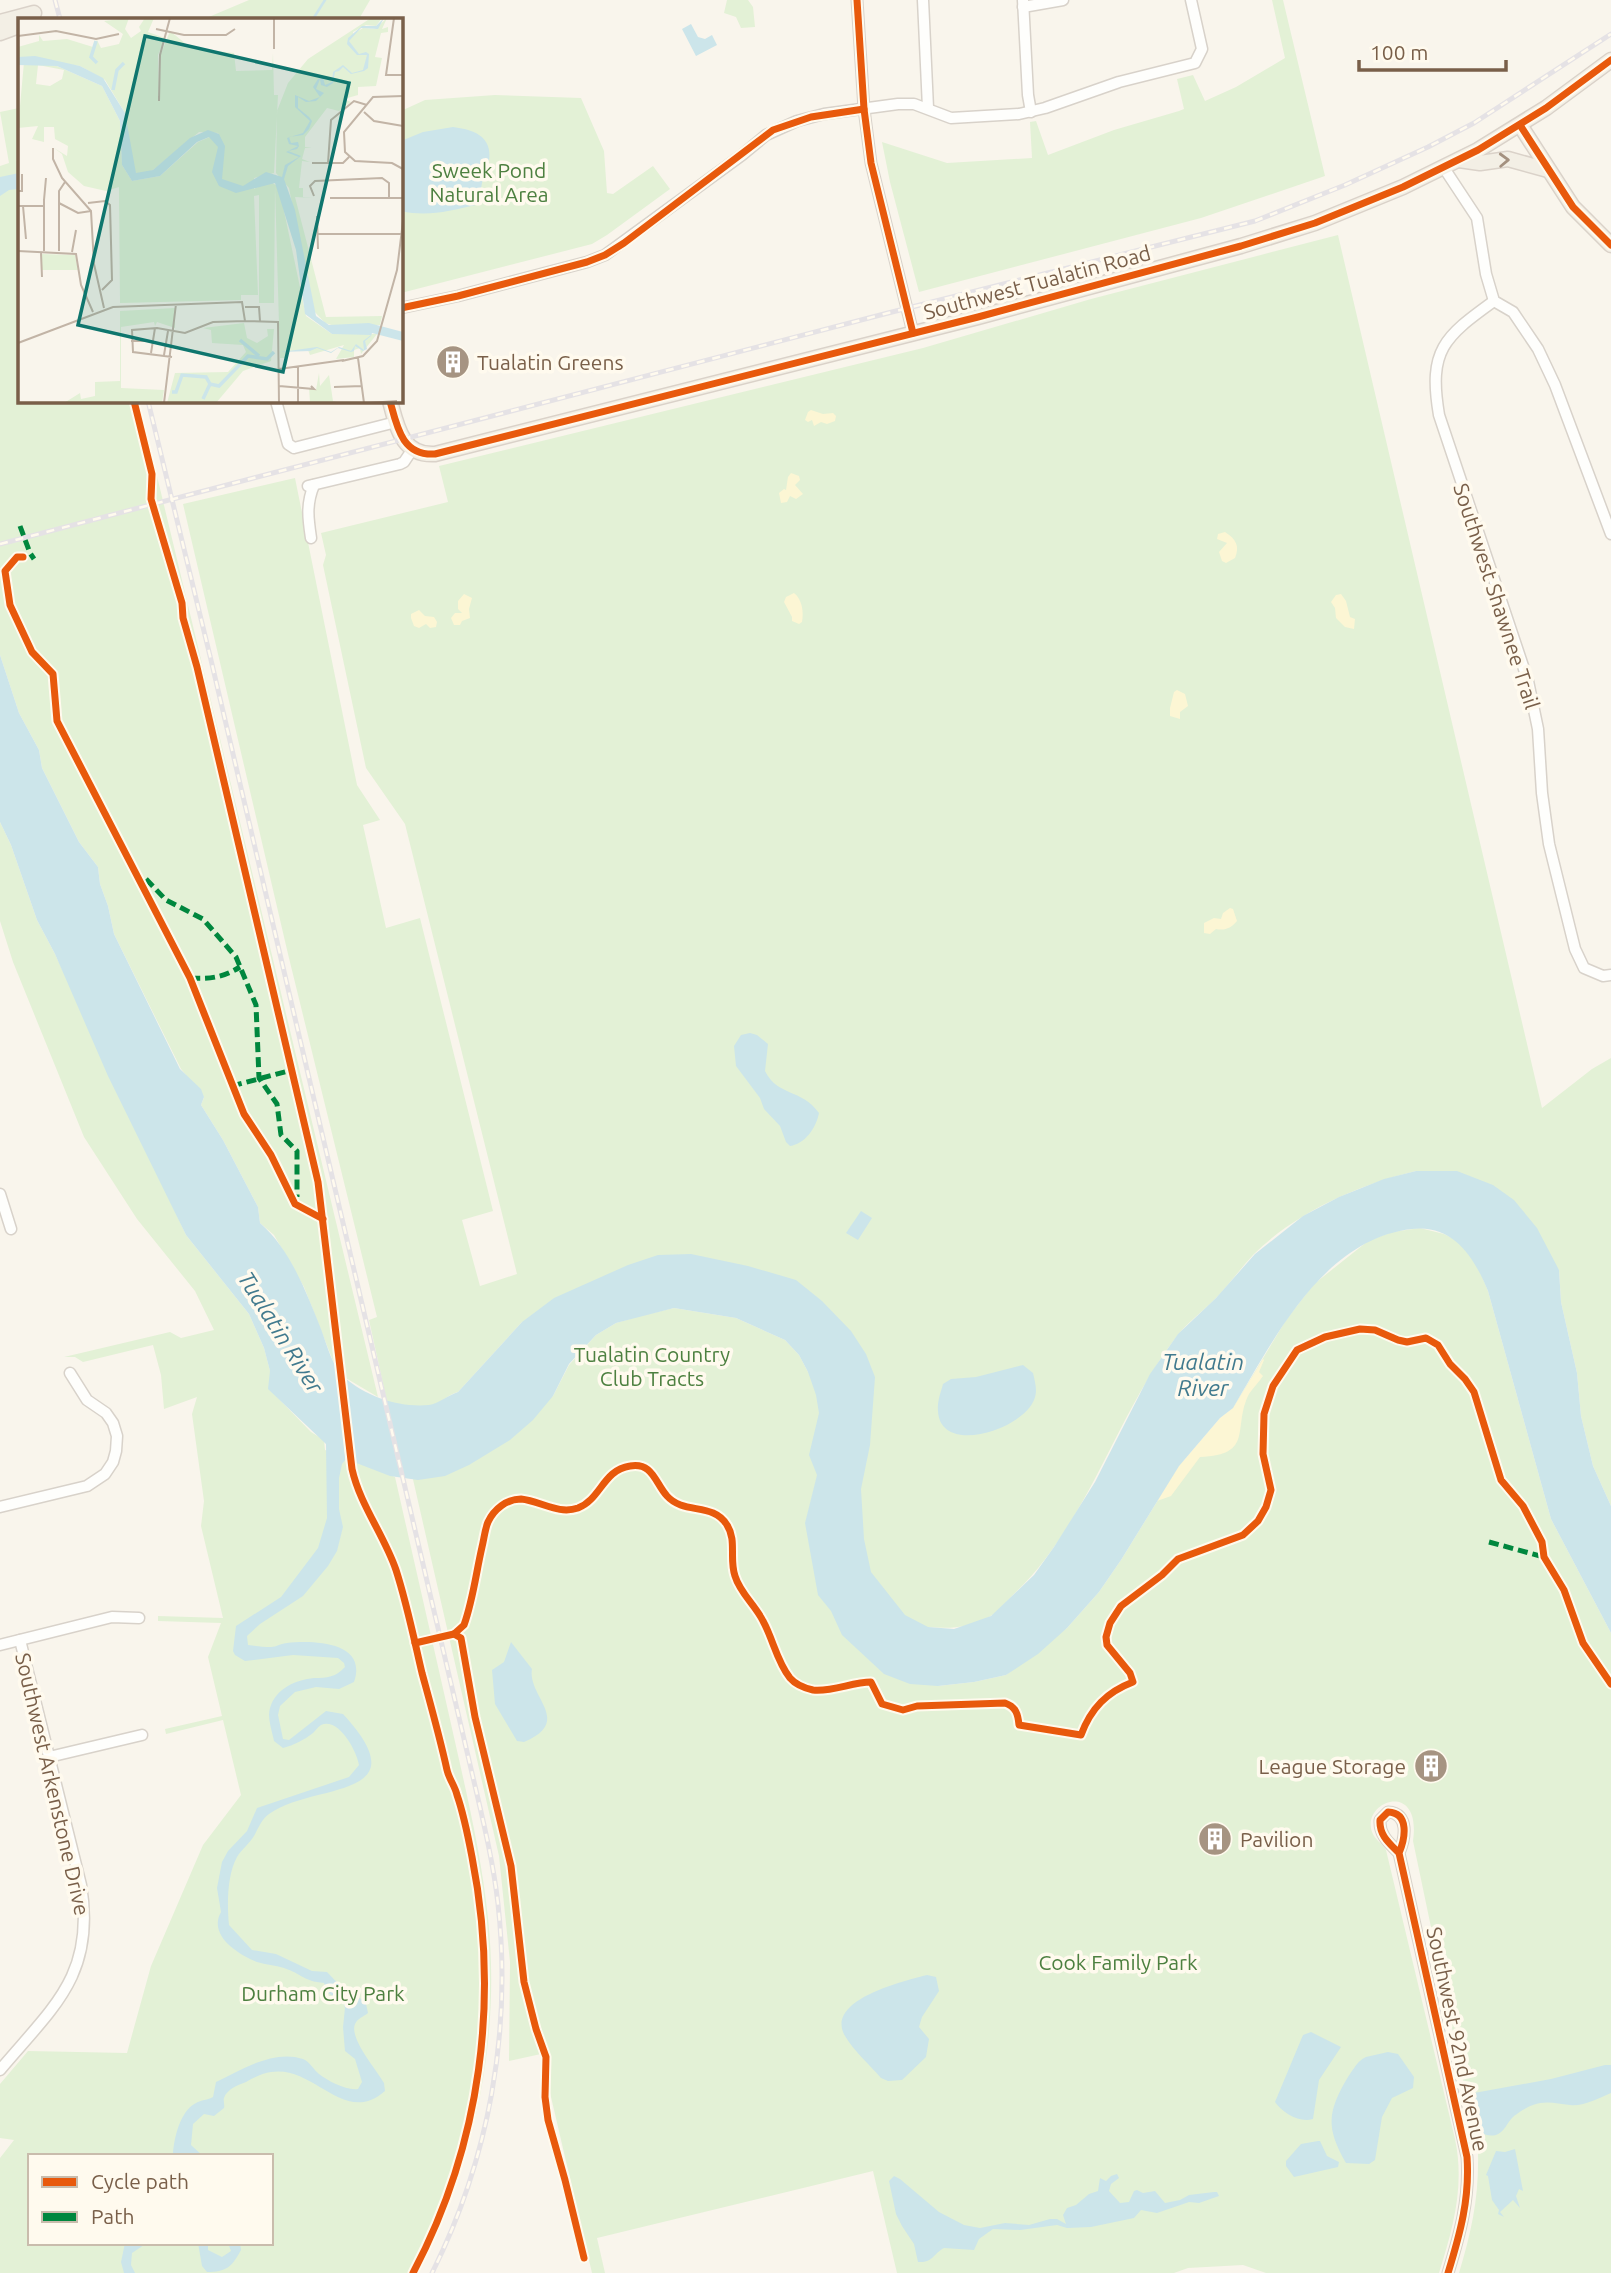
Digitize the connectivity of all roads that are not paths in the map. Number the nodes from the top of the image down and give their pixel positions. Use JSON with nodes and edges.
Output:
{"nodes":[{"id":1,"x":858,"y":0,"type":"edge"},
{"id":2,"x":923,"y":0,"type":"edge"},
{"id":3,"x":1063,"y":0,"type":"edge"},
{"id":4,"x":1191,"y":0,"type":"edge"},
{"id":5,"x":1023,"y":4,"type":"edge"},
{"id":6,"x":32,"y":13,"type":"edge"},
{"id":7,"x":0,"y":22,"type":"edge"},
{"id":8,"x":18,"y":26,"type":"edge"},
{"id":9,"x":0,"y":33,"type":"edge"},
{"id":10,"x":1611,"y":60,"type":"edge"},
{"id":11,"x":928,"y":108,"type":"junction"},
{"id":12,"x":864,"y":109,"type":"junction"},
{"id":13,"x":1031,"y":112,"type":"junction"},
{"id":14,"x":1520,"y":125,"type":"junction"},
{"id":15,"x":1459,"y":160,"type":"junction"},
{"id":16,"x":1444,"y":168,"type":"junction"},
{"id":17,"x":1548,"y":170,"type":"junction"},
{"id":18,"x":1611,"y":245,"type":"edge"},
{"id":19,"x":1494,"y":301,"type":"junction"},
{"id":20,"x":402,"y":307,"type":"edge"},
{"id":21,"x":913,"y":333,"type":"junction"},
{"id":22,"x":276,"y":402,"type":"edge"},
{"id":23,"x":390,"y":402,"type":"edge"},
{"id":24,"x":396,"y":422,"type":"junction"},
{"id":25,"x":412,"y":450,"type":"junction"},
{"id":26,"x":1611,"y":534,"type":"edge"},
{"id":27,"x":311,"y":538,"type":"dead end"},
{"id":28,"x":1611,"y":975,"type":"edge"},
{"id":29,"x":0,"y":1194,"type":"edge"},
{"id":30,"x":11,"y":1229,"type":"dead end"},
{"id":31,"x":69,"y":1373,"type":"dead end"},
{"id":32,"x":0,"y":1507,"type":"edge"},
{"id":33,"x":139,"y":1618,"type":"dead end"},
{"id":34,"x":20,"y":1640,"type":"junction"},
{"id":35,"x":0,"y":1645,"type":"edge"},
{"id":36,"x":142,"y":1735,"type":"dead end"},
{"id":37,"x":49,"y":1757,"type":"junction"},
{"id":38,"x":1399,"y":1853,"type":"dead end"},
{"id":39,"x":0,"y":2070,"type":"edge"},
{"id":40,"x":1448,"y":2273,"type":"edge"}],
"edges":[{"from":1,"to":12,"type":"street"},
{"from":2,"to":11,"type":"street"},
{"from":3,"to":5,"type":"street"},
{"from":4,"to":13,"type":"street"},
{"from":5,"to":13,"type":"street"},
{"from":6,"to":7,"type":"main road"},
{"from":8,"to":9,"type":"main road"},
{"from":10,"to":14,"type":"main road","name":"Southwest Tualatin Road"},
{"from":11,"to":12,"type":"street"},
{"from":11,"to":13,"type":"street"},
{"from":12,"to":20,"type":"street"},
{"from":12,"to":21,"type":"street"},
{"from":14,"to":15,"type":"main road","name":"Southwest Tualatin Road"},
{"from":14,"to":17,"type":"main road"},
{"from":15,"to":16,"type":"main road","name":"Southwest Tualatin Road"},
{"from":15,"to":17,"type":"main road","one_way":true},
{"from":16,"to":19,"type":"street"},
{"from":16,"to":21,"type":"main road","name":"Southwest Tualatin Road"},
{"from":17,"to":18,"type":"main road"},
{"from":19,"to":26,"type":"street"},
{"from":19,"to":28,"type":"street","name":"Southwest Shawnee Trail"},
{"from":21,"to":25,"type":"main road","name":"Southwest Tualatin Road"},
{"from":22,"to":24,"type":"street"},
{"from":23,"to":24,"type":"main road"},
{"from":24,"to":25,"type":"main road"},
{"from":25,"to":27,"type":"street"},
{"from":29,"to":30,"type":"street"},
{"from":31,"to":32,"type":"street"},
{"from":33,"to":34,"type":"street"},
{"from":34,"to":35,"type":"street"},
{"from":34,"to":37,"type":"street","name":"Southwest Arkenstone Drive"},
{"from":36,"to":37,"type":"street"},
{"from":37,"to":39,"type":"street","name":"Southwest Arkenstone Drive"},
{"from":38,"to":40,"type":"street","name":"Southwest 92nd Avenue"}]}
